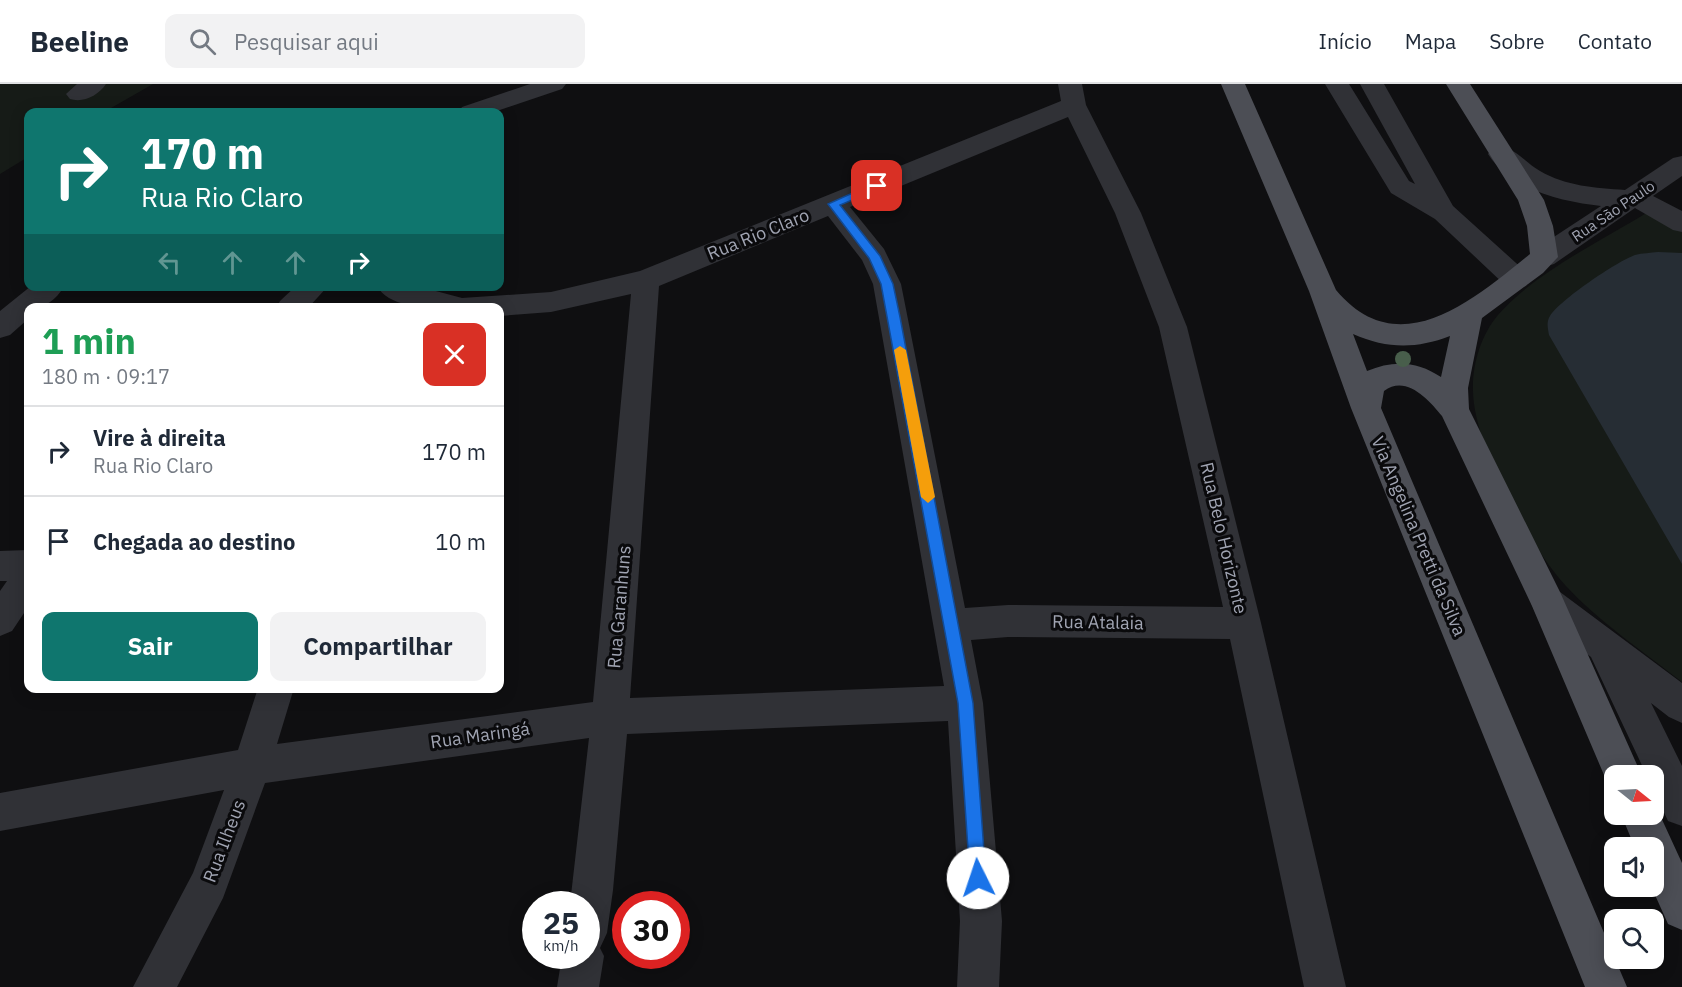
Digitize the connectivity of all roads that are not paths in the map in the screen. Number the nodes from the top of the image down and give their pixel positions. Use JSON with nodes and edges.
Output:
{"nodes":[{"id":1,"x":554,"y":84,"type":"edge"},
{"id":2,"x":1233,"y":84,"type":"edge"},
{"id":3,"x":1337,"y":84,"type":"edge"},
{"id":4,"x":1372,"y":84,"type":"edge"},
{"id":5,"x":1458,"y":84,"type":"edge"},
{"id":6,"x":1072,"y":95,"type":"edge"},
{"id":7,"x":483,"y":108,"type":"edge"},
{"id":8,"x":1501,"y":154,"type":"junction"},
{"id":9,"x":1682,"y":164,"type":"edge"},
{"id":10,"x":1633,"y":198,"type":"junction"},
{"id":11,"x":833,"y":204,"type":"junction"},
{"id":12,"x":1444,"y":213,"type":"junction"},
{"id":13,"x":1682,"y":223,"type":"edge"},
{"id":14,"x":1544,"y":257,"type":"junction"},
{"id":15,"x":1516,"y":279,"type":"junction"},
{"id":16,"x":646,"y":280,"type":"junction"},
{"id":17,"x":44,"y":291,"type":"edge"},
{"id":18,"x":309,"y":291,"type":"edge"},
{"id":19,"x":400,"y":291,"type":"edge"},
{"id":20,"x":1323,"y":291,"type":"junction"},
{"id":21,"x":29,"y":303,"type":"edge"},
{"id":22,"x":295,"y":303,"type":"edge"},
{"id":23,"x":440,"y":303,"type":"edge"},
{"id":24,"x":504,"y":305,"type":"edge"},
{"id":25,"x":24,"y":307,"type":"edge"},
{"id":26,"x":1469,"y":314,"type":"junction"},
{"id":27,"x":0,"y":327,"type":"edge"},
{"id":28,"x":1366,"y":408,"type":"junction"},
{"id":29,"x":1454,"y":409,"type":"junction"},
{"id":30,"x":24,"y":565,"type":"edge"},
{"id":31,"x":0,"y":566,"type":"edge"},
{"id":32,"x":24,"y":585,"type":"edge"},
{"id":33,"x":1548,"y":603,"type":"junction"},
{"id":34,"x":0,"y":620,"type":"edge"},
{"id":35,"x":1244,"y":623,"type":"junction"},
{"id":36,"x":952,"y":625,"type":"junction"},
{"id":37,"x":1604,"y":646,"type":"junction"},
{"id":38,"x":274,"y":693,"type":"edge"},
{"id":39,"x":965,"y":703,"type":"junction"},
{"id":40,"x":1682,"y":705,"type":"edge"},
{"id":41,"x":610,"y":717,"type":"junction"},
{"id":42,"x":1618,"y":765,"type":"edge"},
{"id":43,"x":252,"y":766,"type":"junction"},
{"id":44,"x":1682,"y":807,"type":"edge"},
{"id":45,"x":0,"y":812,"type":"edge"},
{"id":46,"x":1645,"y":825,"type":"edge"},
{"id":47,"x":593,"y":891,"type":"edge"},
{"id":48,"x":1682,"y":910,"type":"edge"},
{"id":49,"x":581,"y":969,"type":"edge"},
{"id":50,"x":154,"y":987,"type":"edge"},
{"id":51,"x":578,"y":987,"type":"edge"},
{"id":52,"x":978,"y":987,"type":"edge"},
{"id":53,"x":1325,"y":987,"type":"edge"},
{"id":54,"x":1606,"y":987,"type":"edge"}],
"edges":[{"from":1,"to":7,"type":"street"},
{"from":2,"to":20,"type":"main road","name":"Via Angelina Pretti da Silva"},
{"from":3,"to":12,"type":"street"},
{"from":4,"to":12,"type":"street"},
{"from":5,"to":8,"type":"main road"},
{"from":6,"to":11,"type":"street","name":"Rua Rio Claro"},
{"from":6,"to":35,"type":"street","name":"Rua Belo Horizonte"},
{"from":8,"to":10,"type":"street"},
{"from":8,"to":14,"type":"main road"},
{"from":9,"to":10,"type":"street","name":"Rua São Paulo"},
{"from":10,"to":13,"type":"street"},
{"from":10,"to":14,"type":"street","name":"Rua São Paulo"},
{"from":11,"to":16,"type":"street","name":"Rua Rio Claro"},
{"from":11,"to":36,"type":"street"},
{"from":12,"to":15,"type":"street"},
{"from":14,"to":15,"type":"main road"},
{"from":15,"to":26,"type":"main road"},
{"from":16,"to":24,"type":"street","name":"Rua Rio Claro"},
{"from":16,"to":41,"type":"street","name":"Rua Garanhuns"},
{"from":17,"to":21,"type":"street"},
{"from":18,"to":22,"type":"street"},
{"from":19,"to":23,"type":"street"},
{"from":20,"to":26,"type":"main road"},
{"from":20,"to":28,"type":"main road","name":"Via Angelina Pretti da Silva"},
{"from":25,"to":27,"type":"street"},
{"from":26,"to":29,"type":"main road"},
{"from":28,"to":29,"type":"main road"},
{"from":28,"to":54,"type":"main road","name":"Via Angelina Pretti da Silva"},
{"from":29,"to":33,"type":"main road"},
{"from":30,"to":31,"type":"street"},
{"from":32,"to":34,"type":"street"},
{"from":33,"to":37,"type":"street"},
{"from":33,"to":42,"type":"main road"},
{"from":35,"to":36,"type":"street","name":"Rua Atalaia"},
{"from":35,"to":53,"type":"street","name":"Rua Belo Horizonte"},
{"from":36,"to":39,"type":"street"},
{"from":37,"to":40,"type":"street"},
{"from":37,"to":44,"type":"street"},
{"from":38,"to":43,"type":"street","name":"Rua Ilheus"},
{"from":39,"to":41,"type":"street","name":"Rua Maringá"},
{"from":39,"to":52,"type":"street"},
{"from":41,"to":43,"type":"street","name":"Rua Maringá"},
{"from":41,"to":47,"type":"street","name":"Rua Garanhuns"},
{"from":43,"to":45,"type":"street","name":"Rua Maringá"},
{"from":43,"to":50,"type":"street","name":"Rua Ilheus"},
{"from":46,"to":48,"type":"main road"},
{"from":49,"to":51,"type":"street"}]}
